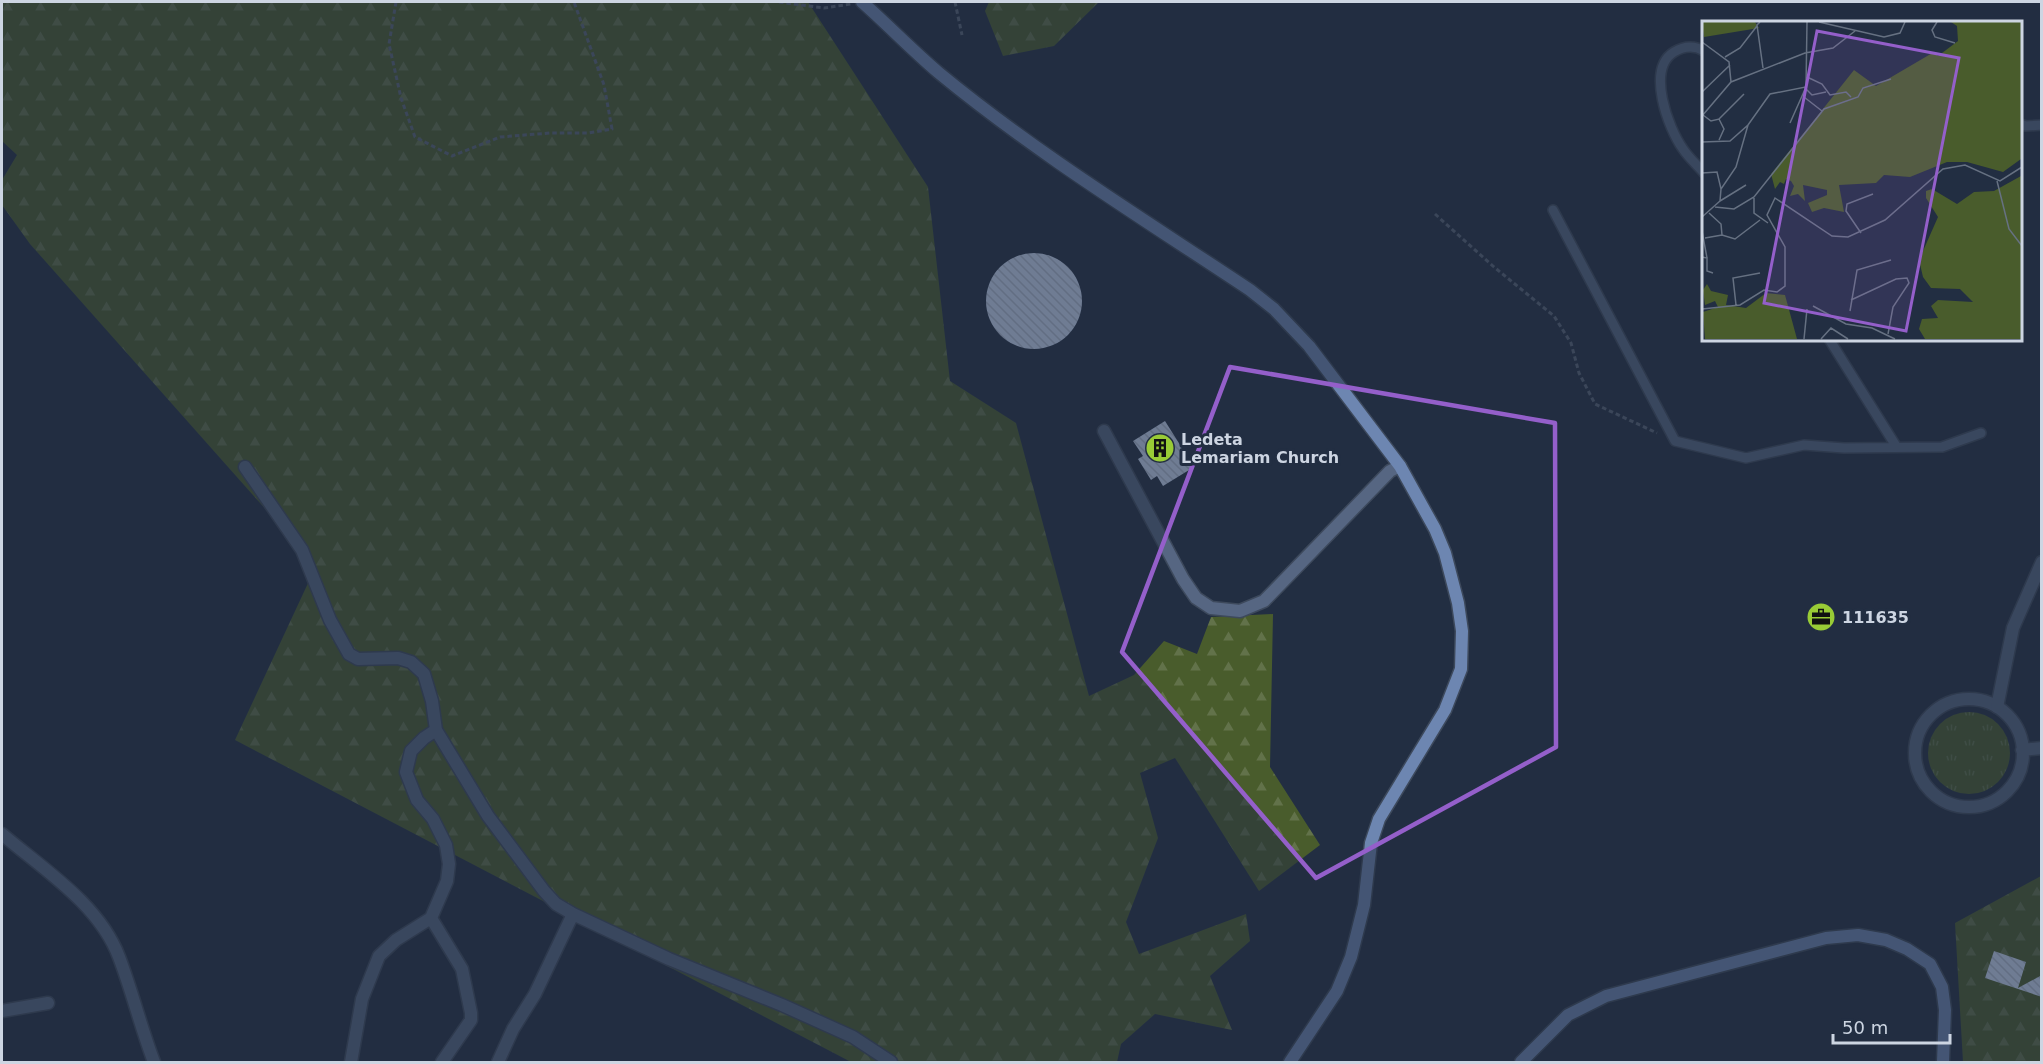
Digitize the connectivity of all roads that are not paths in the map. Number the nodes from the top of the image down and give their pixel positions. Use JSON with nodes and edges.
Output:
{"nodes":[{"id":1,"x":862,"y":2,"type":"edge"},
{"id":2,"x":1702,"y":50,"type":"edge"},
{"id":3,"x":2022,"y":125,"type":"edge"},
{"id":4,"x":2042,"y":125,"type":"edge"},
{"id":5,"x":1702,"y":171,"type":"edge"},
{"id":6,"x":1553,"y":210,"type":"dead end"},
{"id":7,"x":1830,"y":340,"type":"edge"},
{"id":8,"x":1104,"y":430,"type":"dead end"},
{"id":9,"x":1981,"y":434,"type":"dead end"},
{"id":10,"x":1896,"y":446,"type":"junction"},
{"id":11,"x":1400,"y":466,"type":"junction"},
{"id":12,"x":245,"y":467,"type":"dead end"},
{"id":13,"x":2042,"y":562,"type":"edge"},
{"id":14,"x":1997,"y":707,"type":"junction"},
{"id":15,"x":436,"y":730,"type":"junction"},
{"id":16,"x":2042,"y":748,"type":"edge"},
{"id":17,"x":2022,"y":750,"type":"junction"},
{"id":18,"x":2,"y":834,"type":"edge"},
{"id":19,"x":573,"y":914,"type":"junction"},
{"id":20,"x":431,"y":918,"type":"junction"},
{"id":21,"x":48,"y":1003,"type":"dead end"},
{"id":22,"x":2,"y":1011,"type":"edge"},
{"id":23,"x":154,"y":1062,"type":"edge"},
{"id":24,"x":351,"y":1062,"type":"edge"},
{"id":25,"x":442,"y":1062,"type":"edge"},
{"id":26,"x":498,"y":1062,"type":"edge"},
{"id":27,"x":891,"y":1062,"type":"edge"},
{"id":28,"x":1290,"y":1062,"type":"edge"},
{"id":29,"x":1521,"y":1062,"type":"edge"},
{"id":30,"x":1943,"y":1062,"type":"edge"}],
"edges":[{"from":1,"to":11,"type":"main road"},
{"from":2,"to":5,"type":"lane"},
{"from":3,"to":4,"type":"lane"},
{"from":6,"to":10,"type":"lane"},
{"from":7,"to":10,"type":"lane"},
{"from":8,"to":11,"type":"street"},
{"from":9,"to":10,"type":"lane"},
{"from":11,"to":28,"type":"main road"},
{"from":12,"to":15,"type":"street"},
{"from":13,"to":14,"type":"street"},
{"from":14,"to":17,"type":"street"},
{"from":14,"to":17,"type":"street"},
{"from":15,"to":19,"type":"street"},
{"from":15,"to":20,"type":"street"},
{"from":16,"to":17,"type":"street"},
{"from":18,"to":23,"type":"street"},
{"from":19,"to":26,"type":"street"},
{"from":19,"to":27,"type":"street"},
{"from":20,"to":24,"type":"street"},
{"from":20,"to":25,"type":"street"},
{"from":21,"to":22,"type":"street"},
{"from":29,"to":30,"type":"main road"}]}
